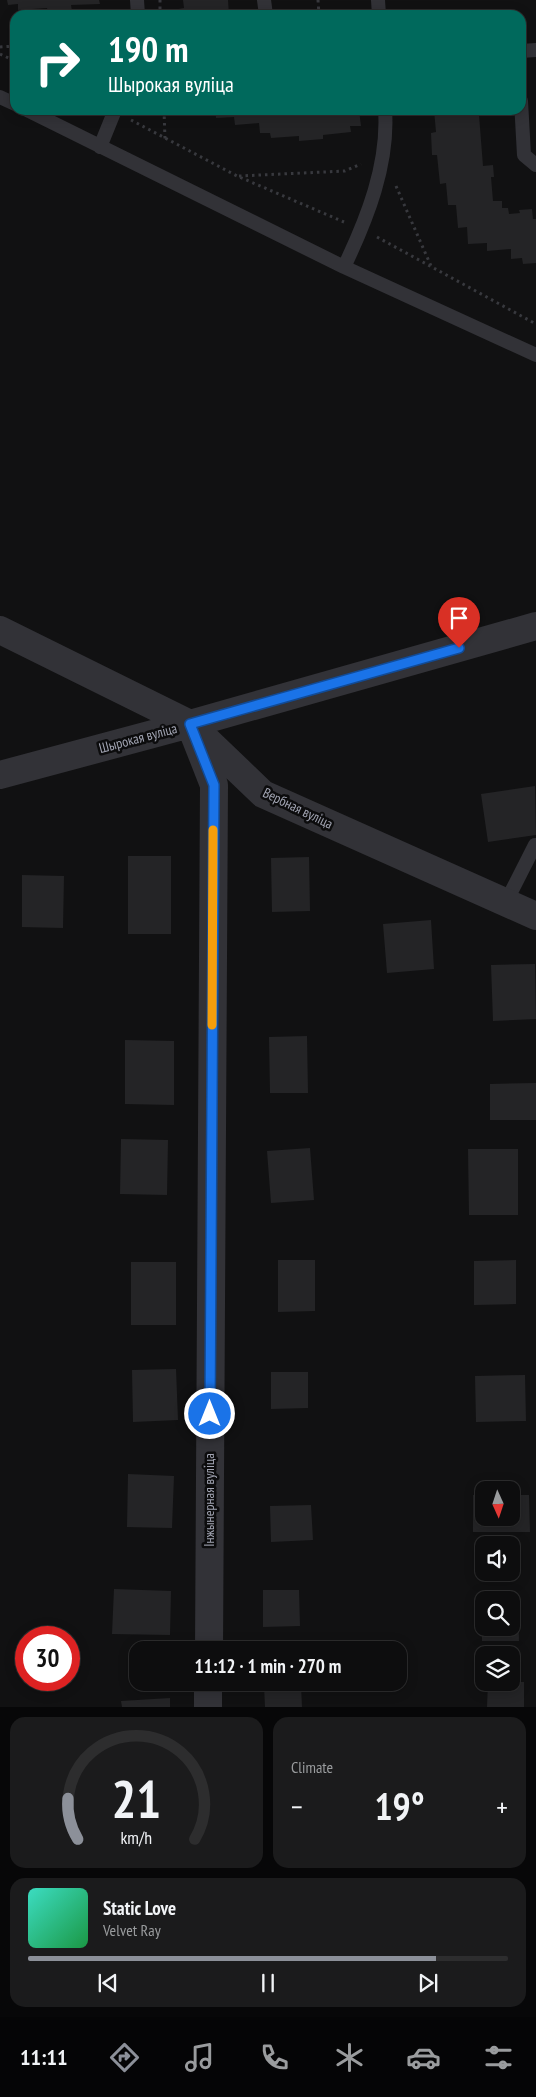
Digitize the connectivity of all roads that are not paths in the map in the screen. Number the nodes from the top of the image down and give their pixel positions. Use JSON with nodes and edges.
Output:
{"nodes":[{"id":1,"x":37,"y":115,"type":"edge"},
{"id":2,"x":113,"y":115,"type":"edge"},
{"id":3,"x":385,"y":115,"type":"edge"},
{"id":4,"x":522,"y":115,"type":"edge"},
{"id":5,"x":100,"y":147,"type":"junction"},
{"id":6,"x":536,"y":165,"type":"edge"},
{"id":7,"x":344,"y":268,"type":"junction"},
{"id":8,"x":536,"y":355,"type":"edge"},
{"id":9,"x":536,"y":626,"type":"edge"},
{"id":10,"x":0,"y":630,"type":"edge"},
{"id":11,"x":190,"y":724,"type":"junction"},
{"id":12,"x":0,"y":775,"type":"edge"},
{"id":13,"x":535,"y":845,"type":"dead end"},
{"id":14,"x":506,"y":902,"type":"junction"},
{"id":15,"x":536,"y":916,"type":"edge"},
{"id":16,"x":209,"y":1641,"type":"edge"},
{"id":17,"x":208,"y":1691,"type":"edge"},
{"id":18,"x":208,"y":1707,"type":"edge"}],
"edges":[{"from":1,"to":5,"type":"lane"},
{"from":2,"to":5,"type":"lane"},
{"from":3,"to":7,"type":"lane"},
{"from":4,"to":6,"type":"lane"},
{"from":5,"to":7,"type":"lane"},
{"from":7,"to":8,"type":"lane"},
{"from":9,"to":11,"type":"street","name":"Шырокая вуліца"},
{"from":10,"to":11,"type":"street","name":"Вербная вуліца"},
{"from":11,"to":12,"type":"street","name":"Шырокая вуліца"},
{"from":11,"to":14,"type":"street","name":"Вербная вуліца"},
{"from":11,"to":16,"type":"street","name":"Інжынерная вуліца"},
{"from":13,"to":14,"type":"lane"},
{"from":14,"to":15,"type":"street","name":"Вербная вуліца"},
{"from":17,"to":18,"type":"street"}]}
